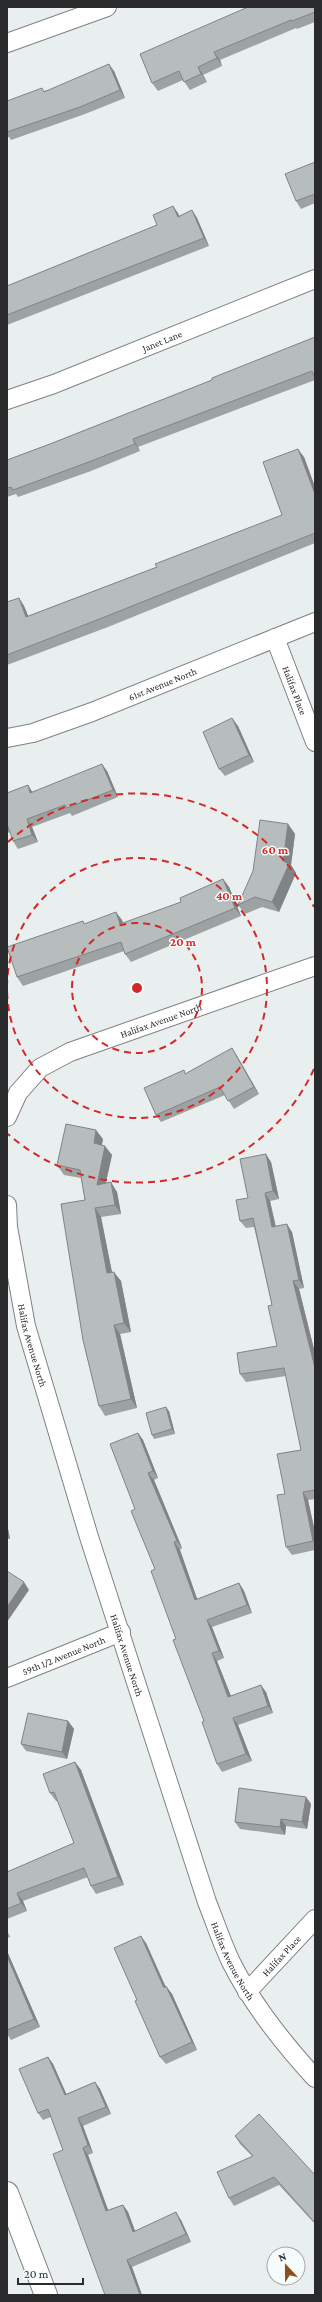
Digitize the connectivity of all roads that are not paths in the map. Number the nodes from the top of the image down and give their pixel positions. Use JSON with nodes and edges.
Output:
{"nodes":[{"id":1,"x":107,"y":7,"type":"edge"},
{"id":2,"x":7,"y":43,"type":"edge"},
{"id":3,"x":315,"y":279,"type":"edge"},
{"id":4,"x":7,"y":400,"type":"edge"},
{"id":5,"x":315,"y":622,"type":"edge"},
{"id":6,"x":275,"y":638,"type":"junction"},
{"id":7,"x":7,"y":738,"type":"edge"},
{"id":8,"x":315,"y":742,"type":"edge"},
{"id":9,"x":315,"y":966,"type":"edge"},
{"id":10,"x":12,"y":1091,"type":"edge"},
{"id":11,"x":7,"y":1117,"type":"edge"},
{"id":12,"x":7,"y":1205,"type":"edge"},
{"id":13,"x":121,"y":1632,"type":"junction"},
{"id":14,"x":7,"y":1678,"type":"edge"},
{"id":15,"x":315,"y":1919,"type":"edge"},
{"id":16,"x":247,"y":1992,"type":"junction"},
{"id":17,"x":315,"y":2078,"type":"edge"},
{"id":18,"x":7,"y":2193,"type":"edge"},
{"id":19,"x":46,"y":2295,"type":"edge"}],
"edges":[{"from":1,"to":2,"type":"street"},
{"from":3,"to":4,"type":"street","name":"Janet Lane"},
{"from":5,"to":6,"type":"street","name":"61st Avenue North"},
{"from":6,"to":7,"type":"street","name":"61st Avenue North"},
{"from":6,"to":8,"type":"street","name":"Halifax Place"},
{"from":9,"to":10,"type":"street","name":"Halifax Avenue North"},
{"from":10,"to":11,"type":"street","name":"Halifax Avenue North"},
{"from":12,"to":13,"type":"street","name":"Halifax Avenue North"},
{"from":13,"to":14,"type":"street","name":"59th 1/2 Avenue North"},
{"from":13,"to":16,"type":"street","name":"Halifax Avenue North"},
{"from":15,"to":16,"type":"street","name":"Halifax Place"},
{"from":16,"to":17,"type":"street","name":"Halifax Avenue North"},
{"from":18,"to":19,"type":"street"}]}
